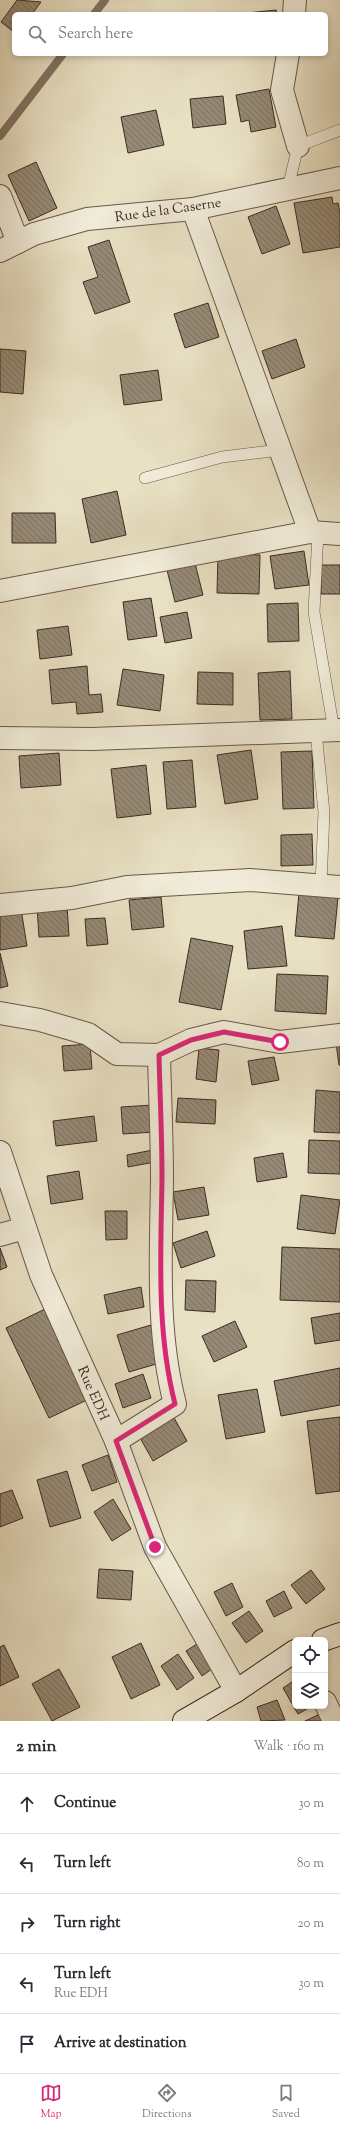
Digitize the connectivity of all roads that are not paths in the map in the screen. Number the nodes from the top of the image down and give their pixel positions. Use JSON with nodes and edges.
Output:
{"nodes":[{"id":1,"x":295,"y":0,"type":"edge"},
{"id":2,"x":294,"y":12,"type":"edge"},
{"id":3,"x":288,"y":56,"type":"edge"},
{"id":4,"x":340,"y":130,"type":"edge"},
{"id":5,"x":298,"y":146,"type":"junction"},
{"id":6,"x":340,"y":178,"type":"edge"},
{"id":7,"x":288,"y":188,"type":"junction"},
{"id":8,"x":0,"y":196,"type":"edge"},
{"id":9,"x":193,"y":209,"type":"junction"},
{"id":10,"x":17,"y":242,"type":"edge"},
{"id":11,"x":280,"y":450,"type":"junction"},
{"id":12,"x":145,"y":478,"type":"dead end"},
{"id":13,"x":314,"y":532,"type":"junction"},
{"id":14,"x":340,"y":534,"type":"edge"},
{"id":15,"x":0,"y":591,"type":"edge"},
{"id":16,"x":330,"y":731,"type":"edge"},
{"id":17,"x":0,"y":738,"type":"edge"},
{"id":18,"x":330,"y":886,"type":"edge"},
{"id":19,"x":0,"y":905,"type":"edge"},
{"id":20,"x":0,"y":1013,"type":"edge"},
{"id":21,"x":340,"y":1035,"type":"edge"},
{"id":22,"x":159,"y":1055,"type":"junction"},
{"id":23,"x":0,"y":1152,"type":"edge"},
{"id":24,"x":25,"y":1228,"type":"junction"},
{"id":25,"x":0,"y":1235,"type":"edge"},
{"id":26,"x":116,"y":1441,"type":"junction"},
{"id":27,"x":340,"y":1634,"type":"edge"},
{"id":28,"x":328,"y":1638,"type":"edge"},
{"id":29,"x":292,"y":1653,"type":"edge"},
{"id":30,"x":236,"y":1691,"type":"junction"},
{"id":31,"x":328,"y":1708,"type":"edge"},
{"id":32,"x":184,"y":1721,"type":"edge"},
{"id":33,"x":334,"y":1721,"type":"edge"}],
"edges":[{"from":1,"to":2,"type":"street"},
{"from":3,"to":5,"type":"street"},
{"from":4,"to":5,"type":"lane"},
{"from":5,"to":7,"type":"lane"},
{"from":6,"to":7,"type":"street","name":"Rue de la Caserne"},
{"from":7,"to":9,"type":"street","name":"Rue de la Caserne"},
{"from":8,"to":10,"type":"street"},
{"from":9,"to":10,"type":"street","name":"Rue de la Caserne"},
{"from":9,"to":11,"type":"street"},
{"from":11,"to":12,"type":"lane"},
{"from":11,"to":13,"type":"street"},
{"from":13,"to":14,"type":"street"},
{"from":13,"to":15,"type":"street"},
{"from":13,"to":16,"type":"lane"},
{"from":16,"to":17,"type":"street"},
{"from":16,"to":18,"type":"lane"},
{"from":18,"to":19,"type":"street"},
{"from":20,"to":22,"type":"street"},
{"from":21,"to":22,"type":"street"},
{"from":22,"to":26,"type":"street"},
{"from":23,"to":24,"type":"street","name":"Rue EDH"},
{"from":24,"to":25,"type":"street"},
{"from":24,"to":26,"type":"street","name":"Rue EDH"},
{"from":26,"to":30,"type":"street","name":"Rue EDH"},
{"from":27,"to":28,"type":"street"},
{"from":29,"to":30,"type":"street"},
{"from":30,"to":32,"type":"street"},
{"from":31,"to":33,"type":"street"}]}
